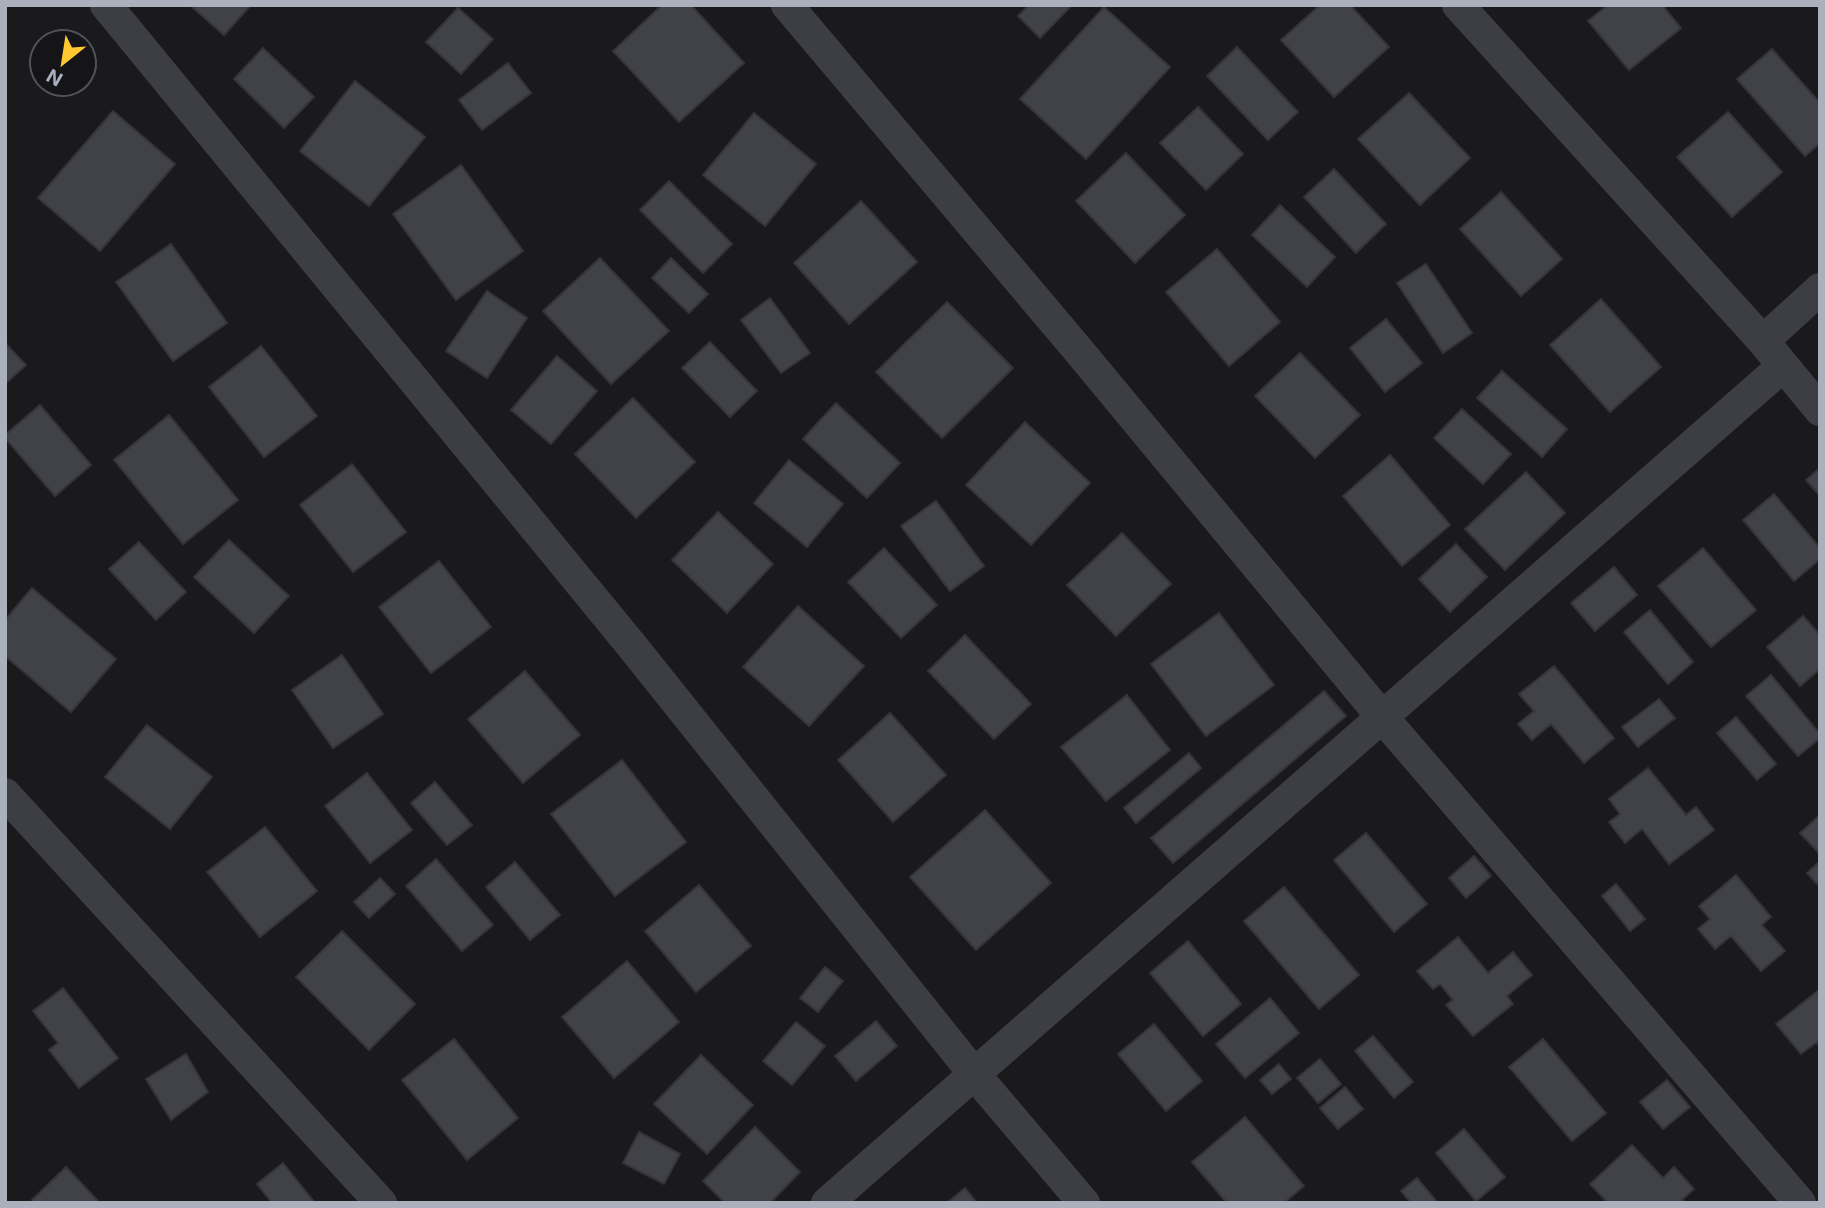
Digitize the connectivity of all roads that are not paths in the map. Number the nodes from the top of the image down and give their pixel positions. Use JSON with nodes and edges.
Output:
{"nodes":[{"id":1,"x":106,"y":5,"type":"edge"},
{"id":2,"x":786,"y":5,"type":"edge"},
{"id":3,"x":1458,"y":5,"type":"edge"},
{"id":4,"x":1820,"y":289,"type":"edge"},
{"id":5,"x":1763,"y":341,"type":"junction"},
{"id":6,"x":1783,"y":366,"type":"junction"},
{"id":7,"x":1820,"y":410,"type":"edge"},
{"id":8,"x":1383,"y":718,"type":"junction"},
{"id":9,"x":5,"y":794,"type":"edge"},
{"id":10,"x":975,"y":1075,"type":"junction"},
{"id":11,"x":381,"y":1203,"type":"edge"},
{"id":12,"x":827,"y":1203,"type":"edge"},
{"id":13,"x":1084,"y":1203,"type":"edge"},
{"id":14,"x":1800,"y":1203,"type":"edge"}],
"edges":[{"from":1,"to":10,"type":"street"},
{"from":2,"to":8,"type":"street"},
{"from":3,"to":5,"type":"street"},
{"from":4,"to":5,"type":"street"},
{"from":5,"to":6,"type":"street"},
{"from":6,"to":7,"type":"street"},
{"from":6,"to":8,"type":"street"},
{"from":8,"to":10,"type":"street"},
{"from":8,"to":14,"type":"street"},
{"from":9,"to":11,"type":"street"},
{"from":10,"to":12,"type":"street"},
{"from":10,"to":13,"type":"street"}]}
